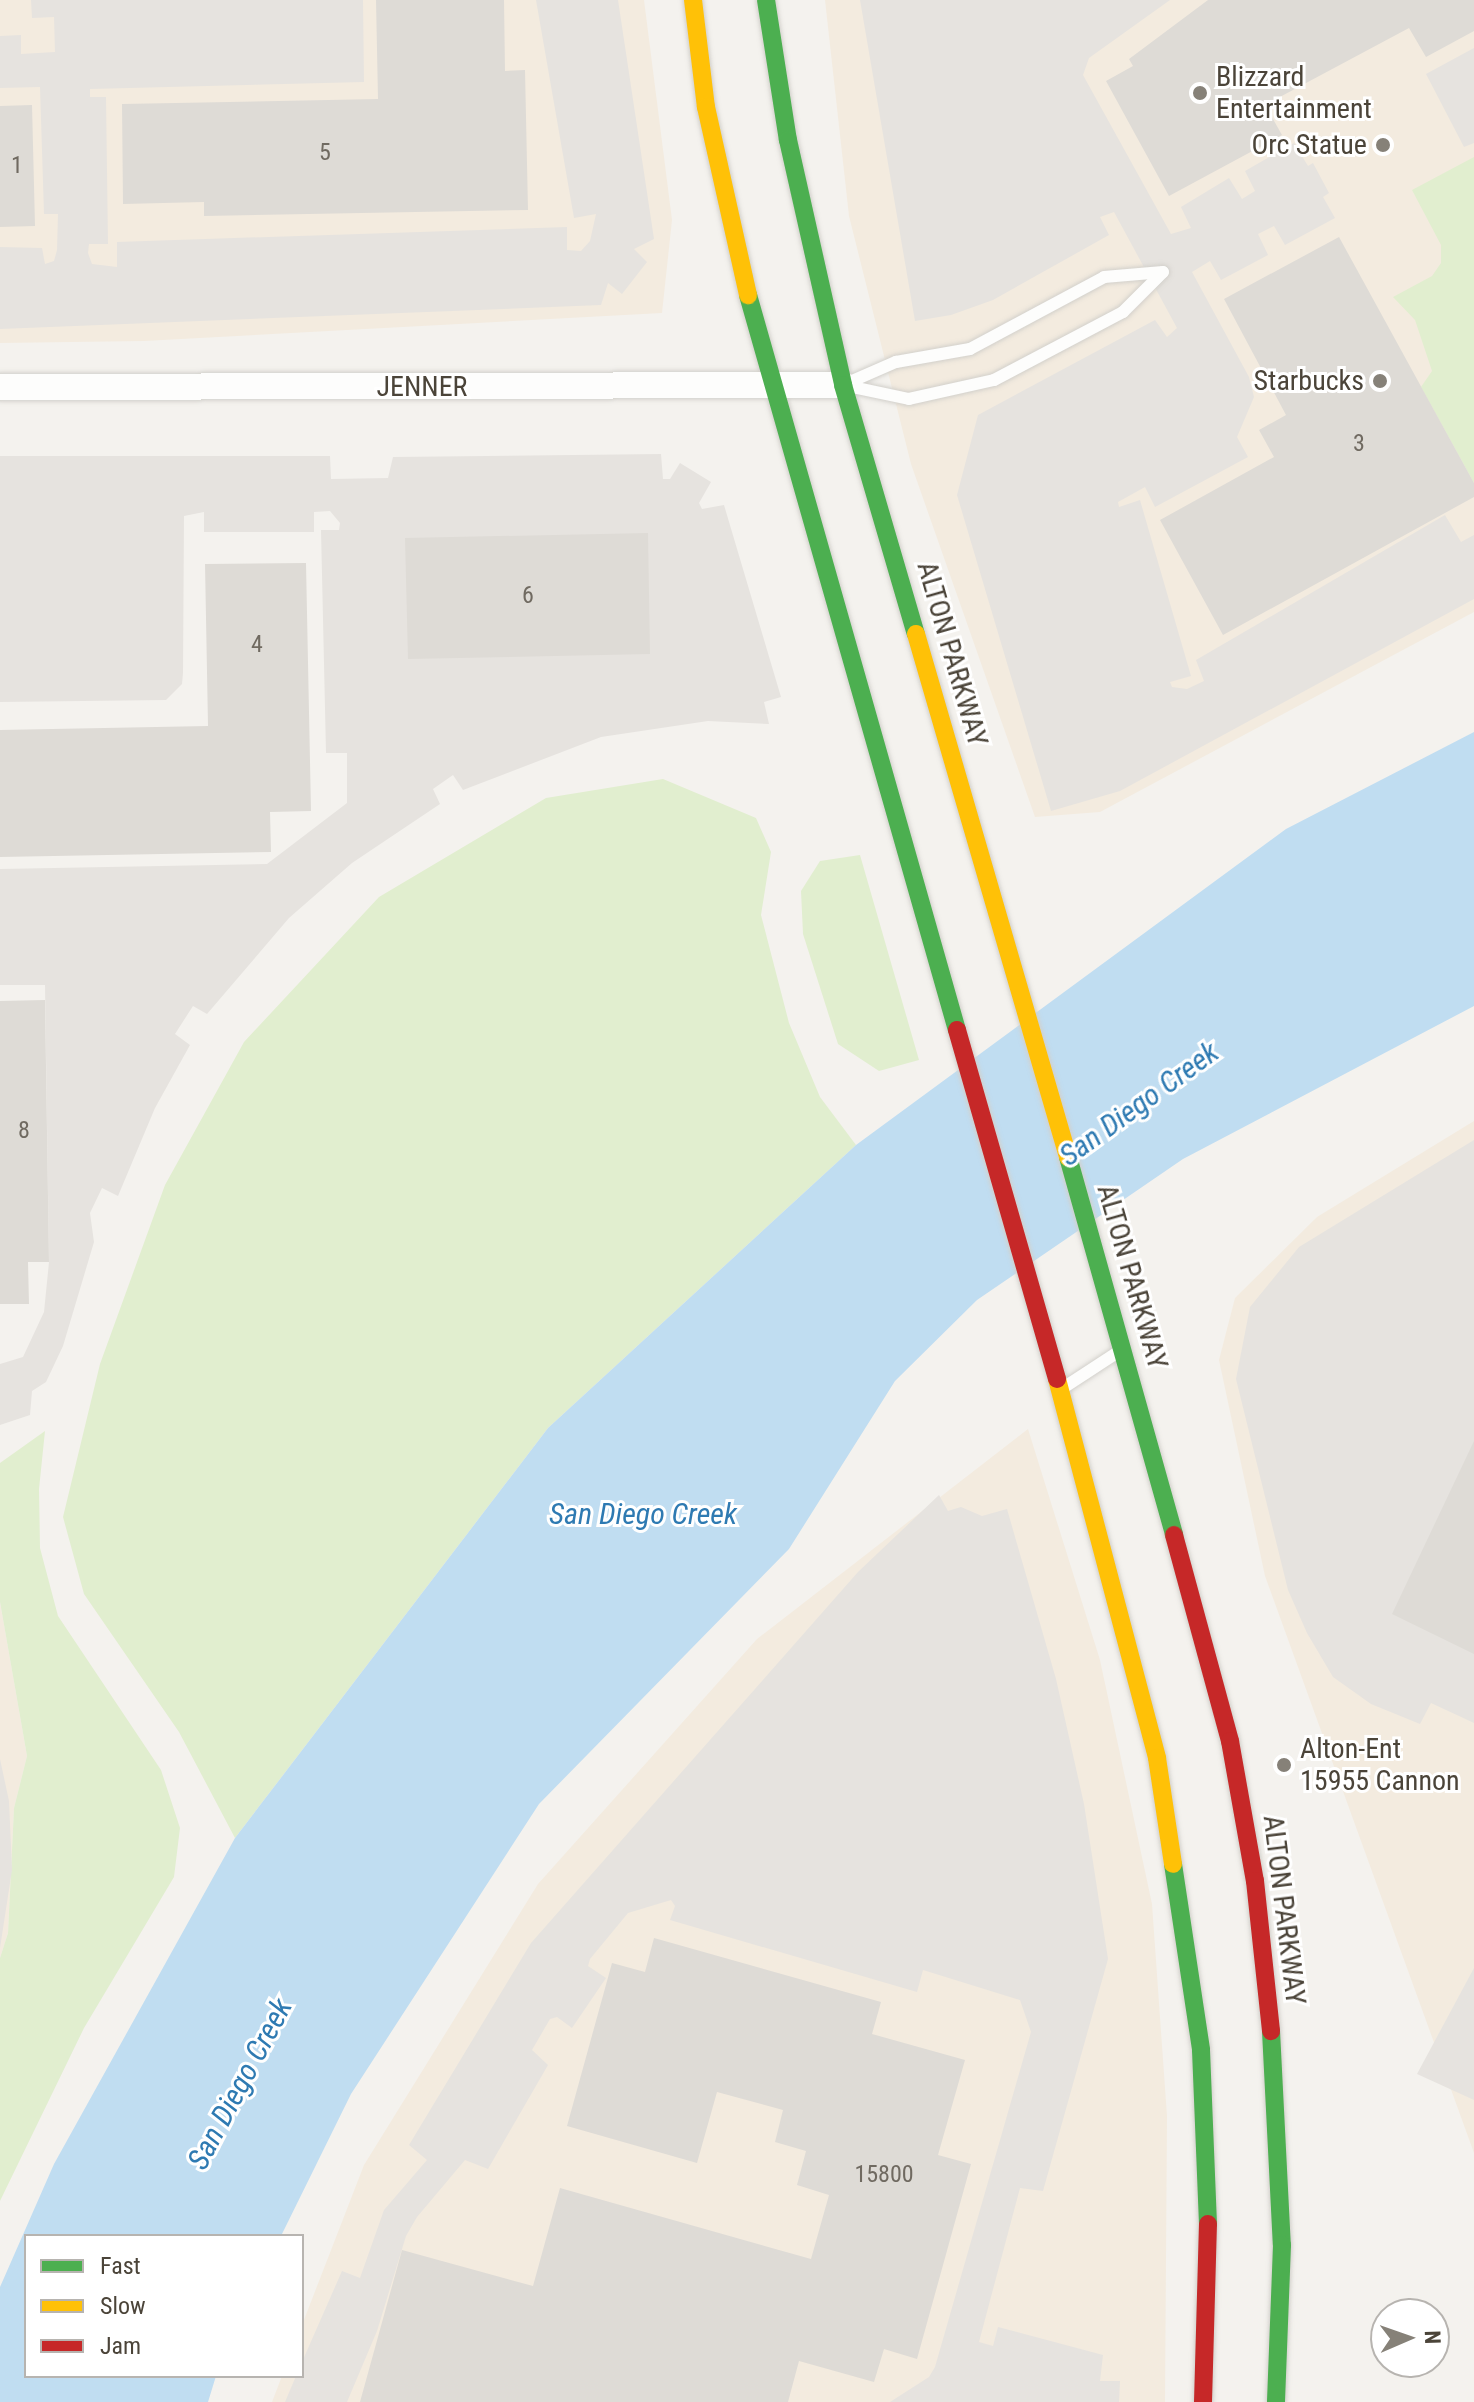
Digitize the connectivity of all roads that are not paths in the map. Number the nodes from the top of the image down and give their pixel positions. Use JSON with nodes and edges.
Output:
{"nodes":[{"id":1,"x":693,"y":0,"type":"edge"},
{"id":2,"x":766,"y":0,"type":"edge"},
{"id":3,"x":843,"y":385,"type":"junction"},
{"id":4,"x":774,"y":386,"type":"junction"},
{"id":5,"x":0,"y":387,"type":"edge"},
{"id":6,"x":1124,"y":1348,"type":"junction"},
{"id":7,"x":1060,"y":1389,"type":"junction"},
{"id":8,"x":1203,"y":2402,"type":"edge"},
{"id":9,"x":1276,"y":2402,"type":"edge"}],
"edges":[{"from":1,"to":4,"type":"main road"},
{"from":2,"to":3,"type":"main road","name":"ALTON PARKWAY"},
{"from":3,"to":3,"type":"lane"},
{"from":3,"to":4,"type":"street","name":"JENNER"},
{"from":3,"to":6,"type":"main road","name":"ALTON PARKWAY"},
{"from":4,"to":5,"type":"street","name":"JENNER"},
{"from":4,"to":7,"type":"main road"},
{"from":6,"to":7,"type":"lane"},
{"from":6,"to":9,"type":"main road","name":"ALTON PARKWAY"},
{"from":7,"to":8,"type":"main road"}]}
